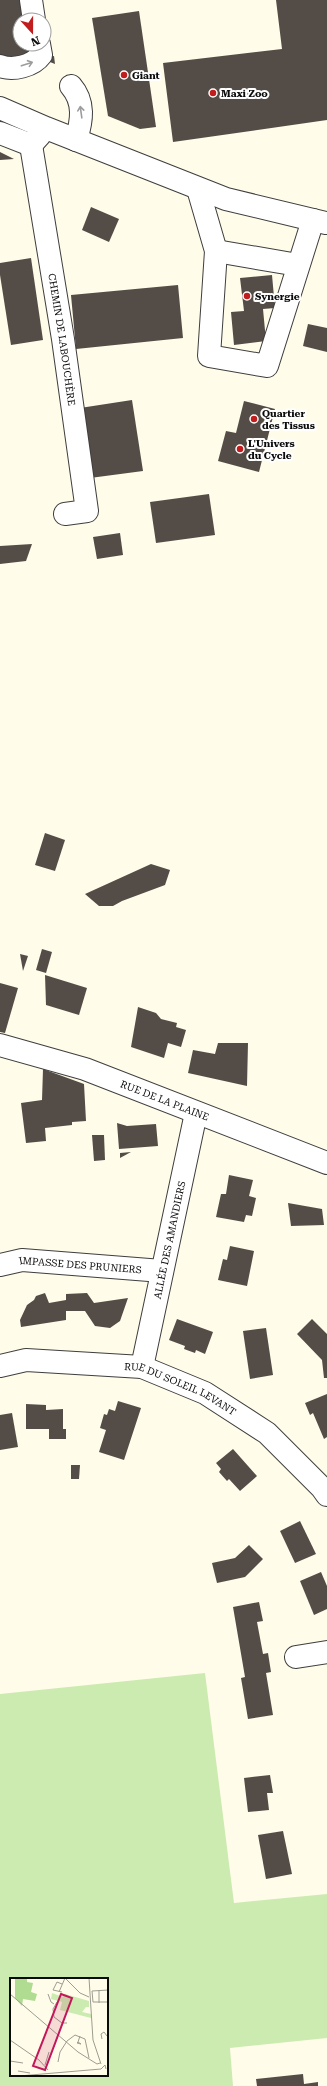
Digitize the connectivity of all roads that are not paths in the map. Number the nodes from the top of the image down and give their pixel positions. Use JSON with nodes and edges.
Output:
{"nodes":[{"id":1,"x":31,"y":0,"type":"edge"},
{"id":2,"x":33,"y":12,"type":"edge"},
{"id":3,"x":40,"y":52,"type":"edge"},
{"id":4,"x":0,"y":66,"type":"edge"},
{"id":5,"x":71,"y":86,"type":"dead end"},
{"id":6,"x":0,"y":108,"type":"edge"},
{"id":7,"x":46,"y":128,"type":"junction"},
{"id":8,"x":0,"y":133,"type":"edge"},
{"id":9,"x":76,"y":140,"type":"junction"},
{"id":10,"x":31,"y":145,"type":"junction"},
{"id":11,"x":198,"y":189,"type":"junction"},
{"id":12,"x":320,"y":222,"type":"edge"},
{"id":13,"x":216,"y":250,"type":"junction"},
{"id":14,"x":298,"y":265,"type":"junction"},
{"id":15,"x":65,"y":514,"type":"dead end"},
{"id":16,"x":0,"y":1044,"type":"edge"},
{"id":17,"x":196,"y":1113,"type":"junction"},
{"id":18,"x":327,"y":1163,"type":"edge"},
{"id":19,"x":0,"y":1265,"type":"edge"},
{"id":20,"x":162,"y":1271,"type":"junction"},
{"id":21,"x":0,"y":1366,"type":"edge"},
{"id":22,"x":142,"y":1367,"type":"junction"},
{"id":23,"x":327,"y":1495,"type":"edge"},
{"id":24,"x":327,"y":1652,"type":"edge"},
{"id":25,"x":296,"y":1657,"type":"dead end"}],
"edges":[{"from":1,"to":2,"type":"street"},
{"from":4,"to":3,"type":"street","one_way":true},
{"from":9,"to":5,"type":"street","one_way":true},
{"from":6,"to":7,"type":"street"},
{"from":7,"to":9,"type":"street"},
{"from":7,"to":10,"type":"street"},
{"from":8,"to":10,"type":"street"},
{"from":9,"to":11,"type":"street"},
{"from":10,"to":15,"type":"street","name":"CHEMIN DE LABOUCHÈRE"},
{"from":11,"to":12,"type":"street"},
{"from":11,"to":13,"type":"street"},
{"from":12,"to":14,"type":"street"},
{"from":13,"to":14,"type":"street"},
{"from":13,"to":14,"type":"street"},
{"from":16,"to":17,"type":"street","name":"RUE DE LA PLAINE"},
{"from":17,"to":18,"type":"street","name":"RUE DE LA PLAINE"},
{"from":17,"to":20,"type":"street","name":"ALLÉE DES AMANDIERS"},
{"from":19,"to":20,"type":"street","name":"IMPASSE DES PRUNIERS"},
{"from":20,"to":22,"type":"street","name":"ALLÉE DES AMANDIERS"},
{"from":21,"to":22,"type":"street","name":"RUE DU SOLEIL LEVANT"},
{"from":22,"to":23,"type":"street","name":"RUE DU SOLEIL LEVANT"},
{"from":24,"to":25,"type":"street"}]}
